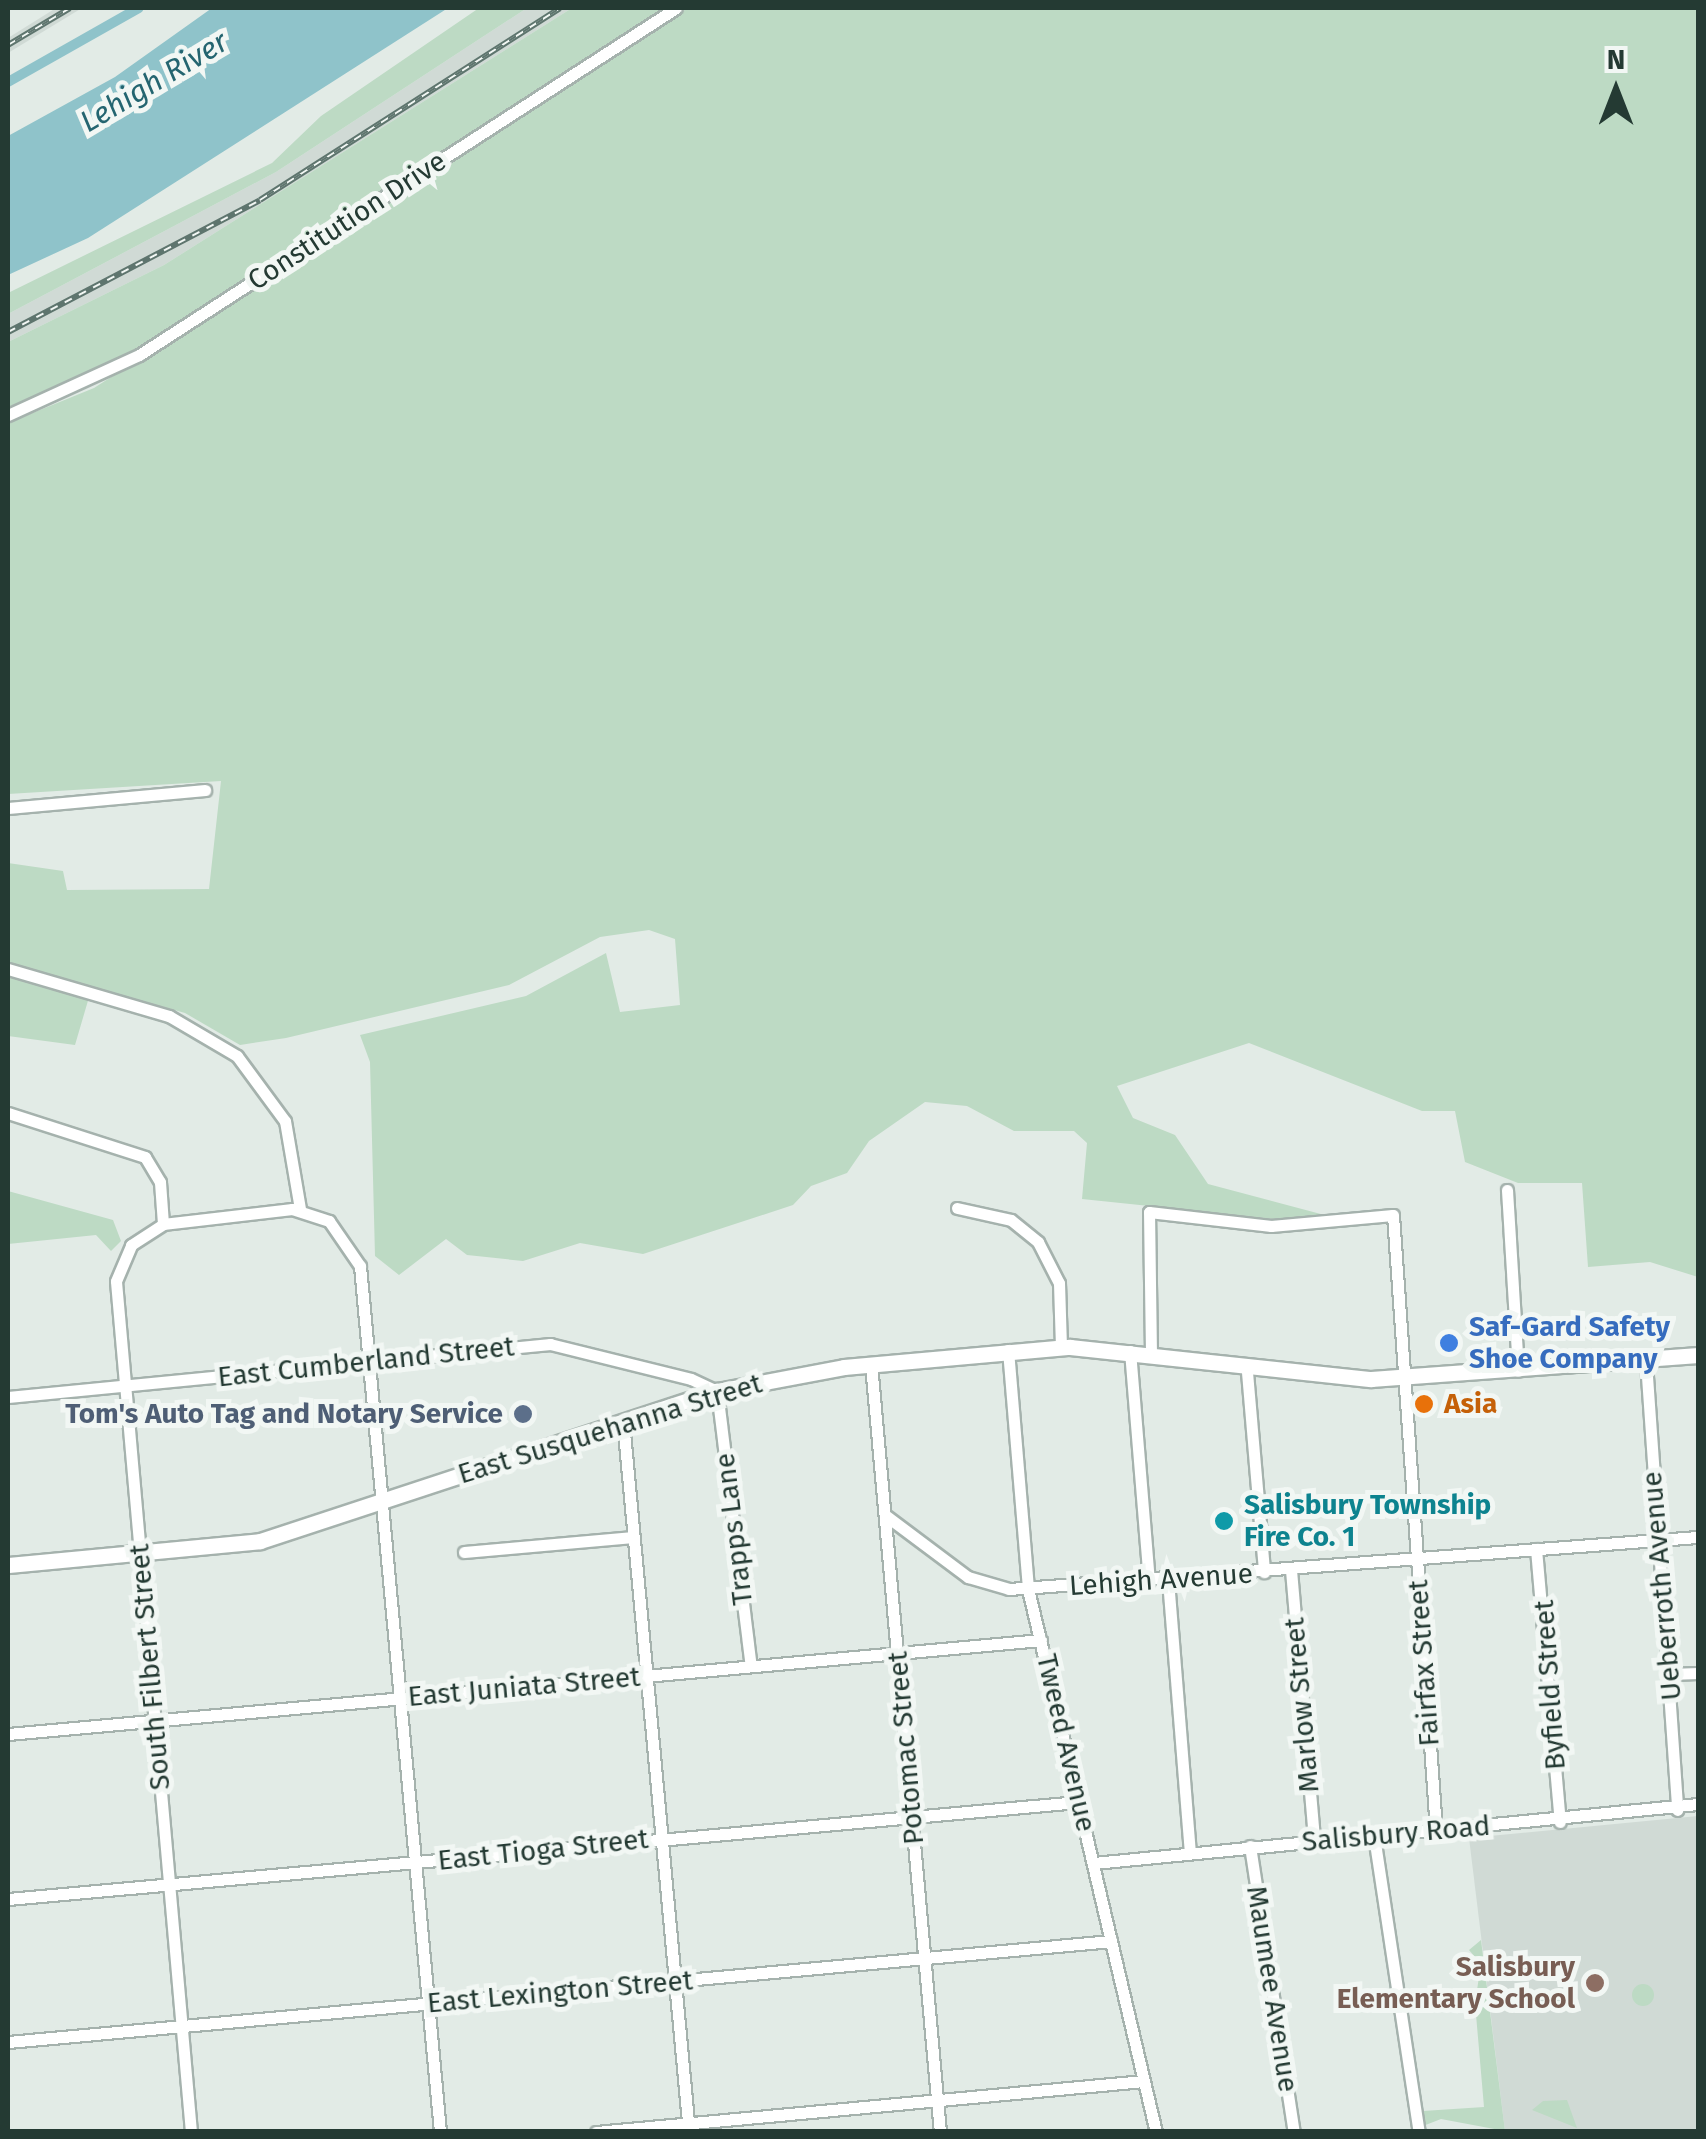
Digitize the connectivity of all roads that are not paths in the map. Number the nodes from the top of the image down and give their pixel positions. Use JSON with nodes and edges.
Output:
{"nodes":[{"id":1,"x":676,"y":8,"type":"edge"},
{"id":2,"x":8,"y":415,"type":"edge"},
{"id":3,"x":205,"y":790,"type":"dead end"},
{"id":4,"x":8,"y":808,"type":"edge"},
{"id":5,"x":8,"y":969,"type":"edge"},
{"id":6,"x":8,"y":1113,"type":"edge"},
{"id":7,"x":1507,"y":1190,"type":"dead end"},
{"id":8,"x":957,"y":1208,"type":"dead end"},
{"id":9,"x":300,"y":1209,"type":"junction"},
{"id":10,"x":163,"y":1224,"type":"junction"},
{"id":11,"x":1061,"y":1347,"type":"junction"},
{"id":12,"x":1008,"y":1350,"type":"junction"},
{"id":13,"x":1130,"y":1351,"type":"junction"},
{"id":14,"x":1150,"y":1354,"type":"junction"},
{"id":15,"x":1698,"y":1355,"type":"edge"},
{"id":16,"x":1646,"y":1362,"type":"junction"},
{"id":17,"x":370,"y":1363,"type":"junction"},
{"id":18,"x":871,"y":1364,"type":"junction"},
{"id":19,"x":1518,"y":1371,"type":"junction"},
{"id":20,"x":1246,"y":1372,"type":"junction"},
{"id":21,"x":1398,"y":1378,"type":"junction"},
{"id":22,"x":123,"y":1386,"type":"junction"},
{"id":23,"x":718,"y":1392,"type":"junction"},
{"id":24,"x":8,"y":1396,"type":"edge"},
{"id":25,"x":622,"y":1421,"type":"junction"},
{"id":26,"x":383,"y":1500,"type":"junction"},
{"id":27,"x":884,"y":1515,"type":"junction"},
{"id":28,"x":1698,"y":1536,"type":"edge"},
{"id":29,"x":633,"y":1537,"type":"junction"},
{"id":30,"x":1658,"y":1539,"type":"junction"},
{"id":31,"x":1536,"y":1549,"type":"junction"},
{"id":32,"x":464,"y":1552,"type":"dead end"},
{"id":33,"x":140,"y":1553,"type":"junction"},
{"id":34,"x":1413,"y":1559,"type":"junction"},
{"id":35,"x":8,"y":1565,"type":"edge"},
{"id":36,"x":1290,"y":1570,"type":"junction"},
{"id":37,"x":1264,"y":1572,"type":"junction"},
{"id":38,"x":1168,"y":1580,"type":"junction"},
{"id":39,"x":1150,"y":1581,"type":"junction"},
{"id":40,"x":1028,"y":1589,"type":"junction"},
{"id":41,"x":1042,"y":1640,"type":"junction"},
{"id":42,"x":897,"y":1653,"type":"junction"},
{"id":43,"x":751,"y":1666,"type":"junction"},
{"id":44,"x":1698,"y":1673,"type":"edge"},
{"id":45,"x":1670,"y":1674,"type":"junction"},
{"id":46,"x":646,"y":1676,"type":"junction"},
{"id":47,"x":400,"y":1698,"type":"junction"},
{"id":48,"x":154,"y":1720,"type":"junction"},
{"id":49,"x":8,"y":1734,"type":"edge"},
{"id":50,"x":1079,"y":1802,"type":"junction"},
{"id":51,"x":1698,"y":1804,"type":"edge"},
{"id":52,"x":1677,"y":1810,"type":"junction"},
{"id":53,"x":913,"y":1817,"type":"junction"},
{"id":54,"x":1560,"y":1822,"type":"junction"},
{"id":55,"x":1436,"y":1830,"type":"junction"},
{"id":56,"x":1374,"y":1836,"type":"junction"},
{"id":57,"x":660,"y":1838,"type":"junction"},
{"id":58,"x":1314,"y":1840,"type":"junction"},
{"id":59,"x":1250,"y":1846,"type":"junction"},
{"id":60,"x":1190,"y":1852,"type":"junction"},
{"id":61,"x":416,"y":1863,"type":"junction"},
{"id":62,"x":1094,"y":1863,"type":"junction"},
{"id":63,"x":170,"y":1885,"type":"junction"},
{"id":64,"x":8,"y":1899,"type":"edge"},
{"id":65,"x":1111,"y":1941,"type":"junction"},
{"id":66,"x":924,"y":1958,"type":"junction"},
{"id":67,"x":674,"y":1983,"type":"junction"},
{"id":68,"x":429,"y":2003,"type":"junction"},
{"id":69,"x":182,"y":2026,"type":"junction"},
{"id":70,"x":8,"y":2042,"type":"edge"},
{"id":71,"x":1144,"y":2081,"type":"junction"},
{"id":72,"x":937,"y":2100,"type":"junction"},
{"id":73,"x":688,"y":2128,"type":"edge"},
{"id":74,"x":191,"y":2132,"type":"edge"},
{"id":75,"x":440,"y":2132,"type":"edge"},
{"id":76,"x":596,"y":2132,"type":"edge"},
{"id":77,"x":940,"y":2132,"type":"edge"},
{"id":78,"x":1156,"y":2132,"type":"edge"},
{"id":79,"x":1294,"y":2132,"type":"edge"},
{"id":80,"x":1419,"y":2132,"type":"edge"}],
"edges":[{"from":1,"to":2,"type":"street","name":"Constitution Drive"},
{"from":3,"to":4,"type":"street"},
{"from":5,"to":9,"type":"street"},
{"from":6,"to":10,"type":"street"},
{"from":7,"to":19,"type":"street"},
{"from":8,"to":11,"type":"street"},
{"from":9,"to":10,"type":"street"},
{"from":9,"to":17,"type":"street"},
{"from":10,"to":22,"type":"street","name":"South Filbert Street"},
{"from":11,"to":12,"type":"main road","name":"East Susquehanna Street"},
{"from":11,"to":13,"type":"main road","name":"East Susquehanna Street"},
{"from":12,"to":18,"type":"main road","name":"East Susquehanna Street"},
{"from":12,"to":40,"type":"street","name":"Tweed Avenue"},
{"from":13,"to":14,"type":"main road","name":"East Susquehanna Street"},
{"from":13,"to":39,"type":"street"},
{"from":14,"to":20,"type":"main road","name":"East Susquehanna Street"},
{"from":14,"to":21,"type":"street","name":"Fairfax Street"},
{"from":15,"to":16,"type":"main road","name":"East Susquehanna Street"},
{"from":16,"to":19,"type":"main road","name":"East Susquehanna Street"},
{"from":16,"to":30,"type":"street","name":"Ueberroth Avenue"},
{"from":17,"to":22,"type":"street","name":"East Cumberland Street"},
{"from":17,"to":23,"type":"street","name":"East Cumberland Street"},
{"from":17,"to":26,"type":"street"},
{"from":18,"to":23,"type":"main road","name":"East Susquehanna Street"},
{"from":18,"to":27,"type":"street","name":"Potomac Street"},
{"from":19,"to":21,"type":"main road","name":"East Susquehanna Street"},
{"from":20,"to":21,"type":"main road","name":"East Susquehanna Street"},
{"from":20,"to":37,"type":"street"},
{"from":21,"to":34,"type":"street","name":"Fairfax Street"},
{"from":22,"to":24,"type":"street","name":"East Cumberland Street"},
{"from":22,"to":33,"type":"street","name":"South Filbert Street"},
{"from":23,"to":25,"type":"main road","name":"East Susquehanna Street"},
{"from":23,"to":43,"type":"street","name":"Trapps Lane"},
{"from":25,"to":26,"type":"main road","name":"East Susquehanna Street"},
{"from":25,"to":29,"type":"street"},
{"from":26,"to":33,"type":"main road","name":"East Susquehanna Street"},
{"from":26,"to":47,"type":"street"},
{"from":27,"to":40,"type":"street","name":"Lehigh Avenue"},
{"from":27,"to":42,"type":"street","name":"Potomac Street"},
{"from":28,"to":30,"type":"street","name":"Lehigh Avenue"},
{"from":29,"to":32,"type":"street"},
{"from":29,"to":46,"type":"street"},
{"from":30,"to":31,"type":"street","name":"Lehigh Avenue"},
{"from":30,"to":45,"type":"street","name":"Ueberroth Avenue"},
{"from":31,"to":34,"type":"street","name":"Lehigh Avenue"},
{"from":31,"to":54,"type":"street","name":"Byfield Street"},
{"from":33,"to":35,"type":"main road","name":"East Susquehanna Street"},
{"from":33,"to":48,"type":"street","name":"South Filbert Street"},
{"from":34,"to":36,"type":"street","name":"Lehigh Avenue"},
{"from":34,"to":55,"type":"street","name":"Fairfax Street"},
{"from":36,"to":37,"type":"street","name":"Lehigh Avenue"},
{"from":36,"to":58,"type":"street","name":"Marlow Street"},
{"from":37,"to":38,"type":"street","name":"Lehigh Avenue"},
{"from":38,"to":39,"type":"street","name":"Lehigh Avenue"},
{"from":38,"to":60,"type":"street"},
{"from":39,"to":40,"type":"street","name":"Lehigh Avenue"},
{"from":40,"to":41,"type":"street","name":"Tweed Avenue"},
{"from":41,"to":42,"type":"street","name":"East Juniata Street"},
{"from":41,"to":50,"type":"street","name":"Tweed Avenue"},
{"from":42,"to":43,"type":"street","name":"East Juniata Street"},
{"from":42,"to":53,"type":"street","name":"Potomac Street"},
{"from":43,"to":46,"type":"street","name":"East Juniata Street"},
{"from":44,"to":45,"type":"street"},
{"from":45,"to":52,"type":"street","name":"Ueberroth Avenue"},
{"from":46,"to":47,"type":"street","name":"East Juniata Street"},
{"from":46,"to":57,"type":"street"},
{"from":47,"to":48,"type":"street","name":"East Juniata Street"},
{"from":47,"to":61,"type":"street"},
{"from":48,"to":49,"type":"street","name":"East Juniata Street"},
{"from":48,"to":63,"type":"street","name":"South Filbert Street"},
{"from":50,"to":53,"type":"street","name":"East Tioga Street"},
{"from":50,"to":62,"type":"street","name":"Tweed Avenue"},
{"from":51,"to":52,"type":"street","name":"Salisbury Road"},
{"from":52,"to":54,"type":"street","name":"Salisbury Road"},
{"from":53,"to":57,"type":"street","name":"East Tioga Street"},
{"from":53,"to":66,"type":"street","name":"Potomac Street"},
{"from":54,"to":55,"type":"street","name":"Salisbury Road"},
{"from":55,"to":56,"type":"street","name":"Salisbury Road"},
{"from":56,"to":58,"type":"street","name":"Salisbury Road"},
{"from":56,"to":80,"type":"street"},
{"from":57,"to":61,"type":"street","name":"East Tioga Street"},
{"from":57,"to":67,"type":"street"},
{"from":58,"to":59,"type":"street","name":"Salisbury Road"},
{"from":59,"to":60,"type":"street","name":"Salisbury Road"},
{"from":59,"to":79,"type":"street","name":"Maumee Avenue"},
{"from":60,"to":62,"type":"street","name":"Salisbury Road"},
{"from":61,"to":63,"type":"street","name":"East Tioga Street"},
{"from":61,"to":68,"type":"street"},
{"from":62,"to":65,"type":"street","name":"Tweed Avenue"},
{"from":63,"to":64,"type":"street","name":"East Tioga Street"},
{"from":63,"to":69,"type":"street","name":"South Filbert Street"},
{"from":65,"to":66,"type":"street","name":"East Lexington Street"},
{"from":65,"to":71,"type":"street","name":"Tweed Avenue"},
{"from":66,"to":67,"type":"street","name":"East Lexington Street"},
{"from":66,"to":72,"type":"street","name":"Potomac Street"},
{"from":67,"to":68,"type":"street","name":"East Lexington Street"},
{"from":67,"to":73,"type":"street"},
{"from":68,"to":69,"type":"street","name":"East Lexington Street"},
{"from":68,"to":75,"type":"street"},
{"from":69,"to":70,"type":"street","name":"East Lexington Street"},
{"from":69,"to":74,"type":"street","name":"South Filbert Street"},
{"from":71,"to":72,"type":"street"},
{"from":71,"to":78,"type":"street","name":"Tweed Avenue"},
{"from":72,"to":73,"type":"street"},
{"from":72,"to":77,"type":"street","name":"Potomac Street"},
{"from":73,"to":76,"type":"street"}]}
